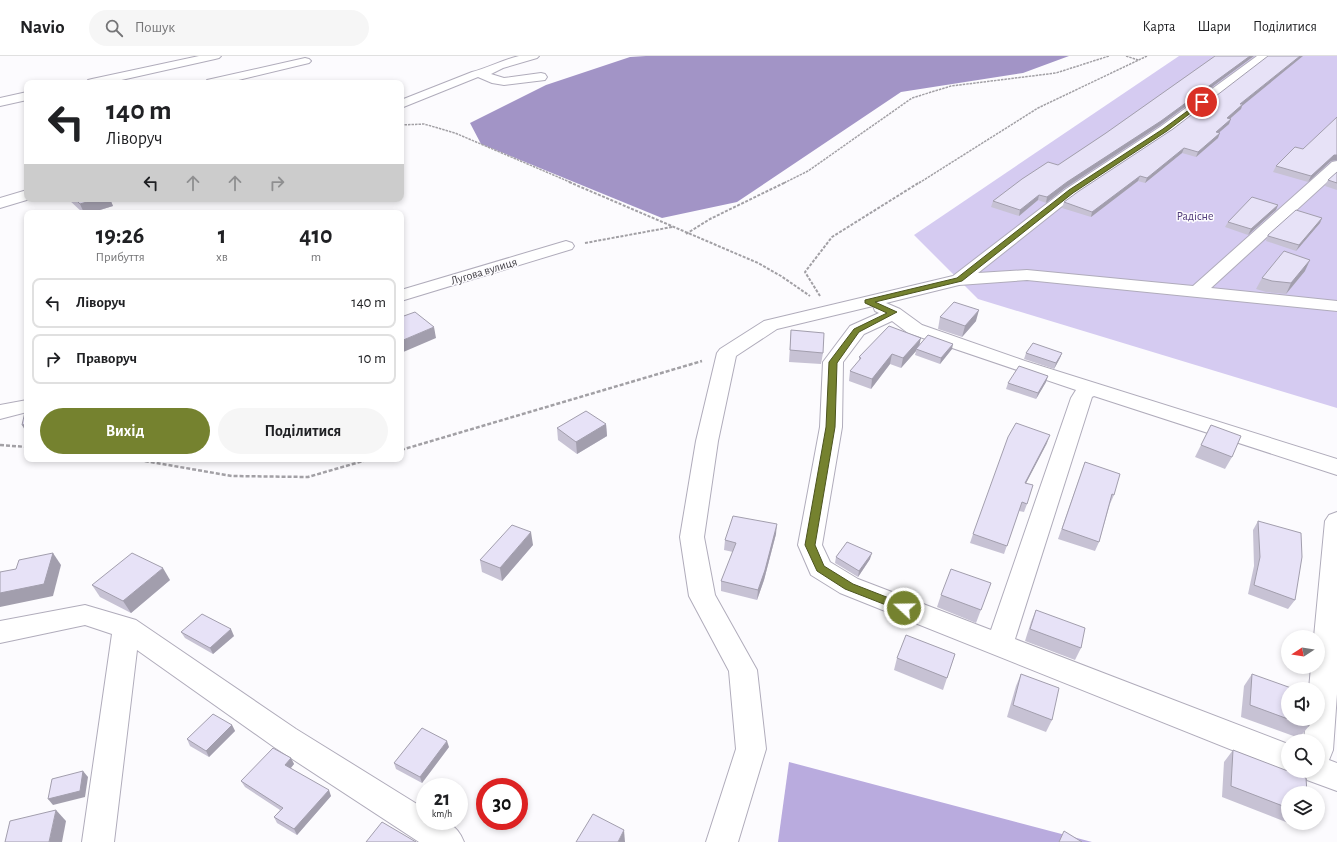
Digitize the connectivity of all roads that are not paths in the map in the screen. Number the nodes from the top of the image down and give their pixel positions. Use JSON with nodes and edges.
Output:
{"nodes":[{"id":1,"x":215,"y":56,"type":"edge"},
{"id":2,"x":533,"y":56,"type":"edge"},
{"id":3,"x":1264,"y":56,"type":"edge"},
{"id":4,"x":305,"y":61,"type":"dead end"},
{"id":5,"x":448,"y":72,"type":"dead end"},
{"id":6,"x":480,"y":74,"type":"junction"},
{"id":7,"x":541,"y":77,"type":"dead end"},
{"id":8,"x":104,"y":80,"type":"edge"},
{"id":9,"x":224,"y":80,"type":"edge"},
{"id":10,"x":24,"y":97,"type":"edge"},
{"id":11,"x":0,"y":102,"type":"edge"},
{"id":12,"x":404,"y":103,"type":"edge"},
{"id":13,"x":1337,"y":165,"type":"edge"},
{"id":14,"x":24,"y":196,"type":"edge"},
{"id":15,"x":0,"y":203,"type":"edge"},
{"id":16,"x":566,"y":246,"type":"road end"},
{"id":17,"x":959,"y":280,"type":"junction"},
{"id":18,"x":1198,"y":291,"type":"junction"},
{"id":19,"x":404,"y":295,"type":"edge"},
{"id":20,"x":868,"y":302,"type":"junction"},
{"id":21,"x":1337,"y":306,"type":"edge"},
{"id":22,"x":894,"y":312,"type":"junction"},
{"id":23,"x":1093,"y":389,"type":"junction"},
{"id":24,"x":24,"y":407,"type":"edge"},
{"id":25,"x":0,"y":412,"type":"edge"},
{"id":26,"x":1337,"y":467,"type":"edge"},
{"id":27,"x":1337,"y":521,"type":"edge"},
{"id":28,"x":126,"y":628,"type":"junction"},
{"id":29,"x":0,"y":632,"type":"edge"},
{"id":30,"x":999,"y":645,"type":"junction"},
{"id":31,"x":1319,"y":734,"type":"edge"},
{"id":32,"x":1281,"y":755,"type":"edge"},
{"id":33,"x":1325,"y":773,"type":"edge"},
{"id":34,"x":1337,"y":777,"type":"edge"},
{"id":35,"x":98,"y":842,"type":"edge"},
{"id":36,"x":448,"y":842,"type":"edge"},
{"id":37,"x":722,"y":842,"type":"edge"}],
"edges":[{"from":1,"to":8,"type":"street"},
{"from":2,"to":6,"type":"street"},
{"from":3,"to":17,"type":"street"},
{"from":4,"to":9,"type":"street"},
{"from":5,"to":6,"type":"street"},
{"from":6,"to":7,"type":"street"},
{"from":6,"to":12,"type":"street"},
{"from":10,"to":11,"type":"street"},
{"from":13,"to":18,"type":"street"},
{"from":14,"to":15,"type":"street"},
{"from":16,"to":19,"type":"street","name":"Лугова вулиця"},
{"from":17,"to":18,"type":"street"},
{"from":17,"to":20,"type":"street"},
{"from":18,"to":21,"type":"street"},
{"from":20,"to":22,"type":"street"},
{"from":20,"to":37,"type":"street"},
{"from":22,"to":23,"type":"street"},
{"from":22,"to":30,"type":"street"},
{"from":23,"to":26,"type":"street"},
{"from":23,"to":30,"type":"street"},
{"from":24,"to":25,"type":"street"},
{"from":27,"to":31,"type":"street"},
{"from":28,"to":29,"type":"street"},
{"from":28,"to":35,"type":"street"},
{"from":28,"to":36,"type":"street"},
{"from":30,"to":32,"type":"street"},
{"from":33,"to":34,"type":"street"}]}
